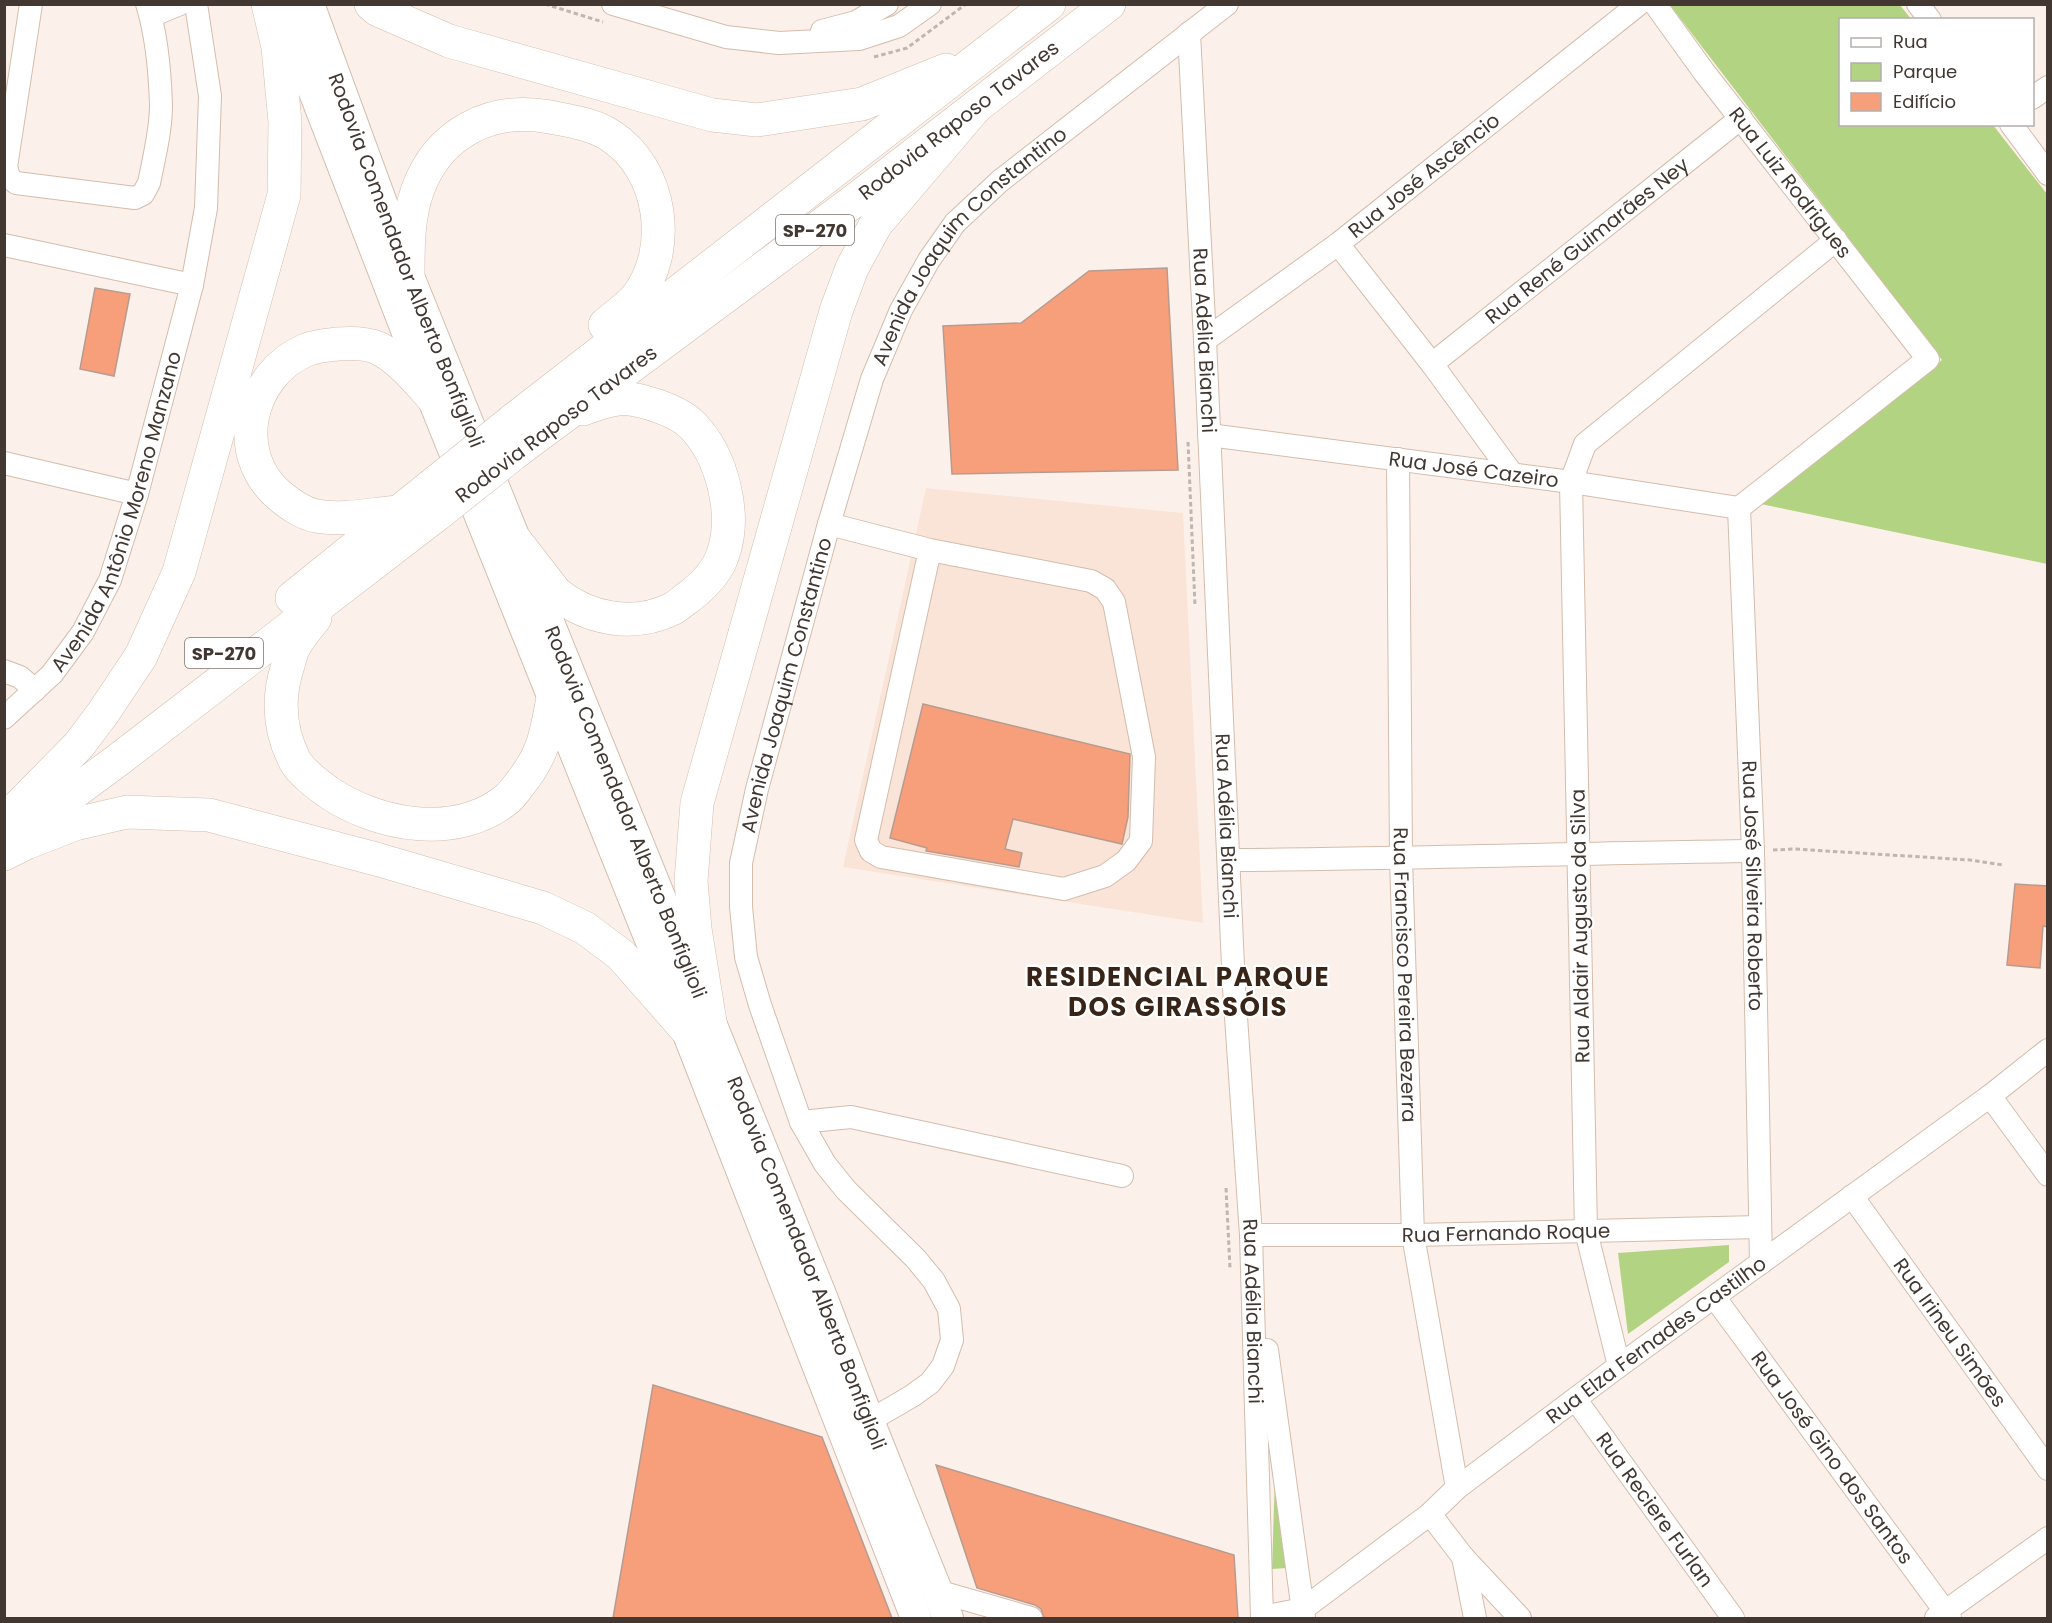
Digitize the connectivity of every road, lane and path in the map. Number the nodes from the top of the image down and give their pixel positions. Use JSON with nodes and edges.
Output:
{"nodes":[{"id":1,"x":31,"y":4,"type":"edge"},
{"id":2,"x":180,"y":4,"type":"edge"},
{"id":3,"x":196,"y":4,"type":"edge"},
{"id":4,"x":268,"y":4,"type":"edge"},
{"id":5,"x":280,"y":4,"type":"edge"},
{"id":6,"x":309,"y":4,"type":"edge"},
{"id":7,"x":371,"y":4,"type":"edge"},
{"id":8,"x":614,"y":4,"type":"edge"},
{"id":9,"x":887,"y":4,"type":"edge"},
{"id":10,"x":930,"y":4,"type":"edge"},
{"id":11,"x":1049,"y":4,"type":"edge"},
{"id":12,"x":1109,"y":4,"type":"edge"},
{"id":13,"x":1227,"y":4,"type":"edge"},
{"id":14,"x":1639,"y":4,"type":"edge"},
{"id":15,"x":1655,"y":4,"type":"edge"},
{"id":16,"x":1918,"y":4,"type":"edge"},
{"id":17,"x":149,"y":10,"type":"edge"},
{"id":18,"x":1928,"y":18,"type":"edge"},
{"id":19,"x":1189,"y":33,"type":"junction"},
{"id":20,"x":779,"y":43,"type":"junction"},
{"id":21,"x":982,"y":56,"type":"junction"},
{"id":22,"x":2048,"y":87,"type":"edge"},
{"id":23,"x":2034,"y":98,"type":"edge"},
{"id":24,"x":975,"y":108,"type":"junction"},
{"id":25,"x":1741,"y":118,"type":"junction"},
{"id":26,"x":2012,"y":126,"type":"edge"},
{"id":27,"x":2048,"y":174,"type":"edge"},
{"id":28,"x":1836,"y":240,"type":"junction"},
{"id":29,"x":1338,"y":244,"type":"junction"},
{"id":30,"x":4,"y":245,"type":"edge"},
{"id":31,"x":408,"y":274,"type":"junction"},
{"id":32,"x":192,"y":285,"type":"junction"},
{"id":33,"x":1205,"y":340,"type":"junction"},
{"id":34,"x":1432,"y":364,"type":"junction"},
{"id":35,"x":432,"y":397,"type":"junction"},
{"id":36,"x":569,"y":412,"type":"junction"},
{"id":37,"x":1209,"y":435,"type":"junction"},
{"id":38,"x":515,"y":436,"type":"junction"},
{"id":39,"x":1398,"y":459,"type":"junction"},
{"id":40,"x":4,"y":463,"type":"edge"},
{"id":41,"x":1513,"y":475,"type":"junction"},
{"id":42,"x":1571,"y":482,"type":"junction"},
{"id":43,"x":137,"y":494,"type":"junction"},
{"id":44,"x":435,"y":500,"type":"junction"},
{"id":45,"x":1739,"y":508,"type":"junction"},
{"id":46,"x":398,"y":512,"type":"junction"},
{"id":47,"x":829,"y":524,"type":"junction"},
{"id":48,"x":515,"y":540,"type":"junction"},
{"id":49,"x":930,"y":549,"type":"junction"},
{"id":50,"x":334,"y":593,"type":"junction"},
{"id":51,"x":4,"y":671,"type":"edge"},
{"id":52,"x":35,"y":690,"type":"junction"},
{"id":53,"x":553,"y":698,"type":"junction"},
{"id":54,"x":4,"y":718,"type":"edge"},
{"id":55,"x":8,"y":816,"type":"edge"},
{"id":56,"x":4,"y":844,"type":"edge"},
{"id":57,"x":1753,"y":851,"type":"junction"},
{"id":58,"x":1578,"y":853,"type":"junction"},
{"id":59,"x":4,"y":854,"type":"edge"},
{"id":60,"x":1401,"y":859,"type":"junction"},
{"id":61,"x":1229,"y":860,"type":"junction"},
{"id":62,"x":2003,"y":865,"type":"dead end"},
{"id":63,"x":699,"y":1028,"type":"junction"},
{"id":64,"x":2048,"y":1050,"type":"edge"},
{"id":65,"x":1990,"y":1096,"type":"junction"},
{"id":66,"x":801,"y":1122,"type":"junction"},
{"id":67,"x":2048,"y":1175,"type":"edge"},
{"id":68,"x":1122,"y":1176,"type":"dead end"},
{"id":69,"x":1852,"y":1196,"type":"junction"},
{"id":70,"x":1760,"y":1227,"type":"junction"},
{"id":71,"x":1586,"y":1231,"type":"junction"},
{"id":72,"x":1251,"y":1235,"type":"junction"},
{"id":73,"x":1413,"y":1235,"type":"junction"},
{"id":74,"x":1761,"y":1263,"type":"junction"},
{"id":75,"x":1715,"y":1298,"type":"junction"},
{"id":76,"x":1619,"y":1366,"type":"junction"},
{"id":77,"x":1576,"y":1400,"type":"junction"},
{"id":78,"x":869,"y":1421,"type":"junction"},
{"id":79,"x":2048,"y":1469,"type":"edge"},
{"id":80,"x":1457,"y":1488,"type":"junction"},
{"id":81,"x":1430,"y":1514,"type":"junction"},
{"id":82,"x":2048,"y":1538,"type":"edge"},
{"id":83,"x":1463,"y":1557,"type":"junction"},
{"id":84,"x":937,"y":1591,"type":"junction"},
{"id":85,"x":1304,"y":1614,"type":"edge"},
{"id":86,"x":1944,"y":1617,"type":"edge"},
{"id":87,"x":916,"y":1618,"type":"edge"},
{"id":88,"x":948,"y":1618,"type":"edge"},
{"id":89,"x":1031,"y":1618,"type":"edge"},
{"id":90,"x":1262,"y":1618,"type":"edge"},
{"id":91,"x":1475,"y":1618,"type":"edge"},
{"id":92,"x":1520,"y":1618,"type":"edge"},
{"id":93,"x":1733,"y":1618,"type":"edge"}],
"edges":[{"from":1,"to":17,"type":"street"},
{"from":2,"to":17,"type":"street"},
{"from":3,"to":32,"type":"street","name":"Avenida Antônio Moreno Manzano"},
{"from":4,"to":55,"type":"highway"},
{"from":5,"to":35,"type":"main road","name":"Rodovia Comendador Alberto Bonfiglioli"},
{"from":6,"to":31,"type":"main road","name":"Rodovia Comendador Alberto Bonfiglioli"},
{"from":7,"to":21,"type":"highway"},
{"from":8,"to":20,"type":"street"},
{"from":9,"to":20,"type":"street"},
{"from":10,"to":20,"type":"street"},
{"from":11,"to":21,"type":"highway","name":"Rodovia Raposo Tavares","number":"SP-270"},
{"from":12,"to":24,"type":"highway","name":"Rodovia Raposo Tavares","number":"SP-270"},
{"from":13,"to":19,"type":"street","name":"Avenida Joaquim Constantino"},
{"from":14,"to":29,"type":"street","name":"Rua José Ascêncio"},
{"from":15,"to":25,"type":"street","name":"Rua Luiz Rodrigues"},
{"from":16,"to":18,"type":"street"},
{"from":19,"to":33,"type":"street","name":"Rua Adélia Bianchi"},
{"from":19,"to":47,"type":"street","name":"Avenida Joaquim Constantino"},
{"from":21,"to":38,"type":"highway","name":"Rodovia Raposo Tavares","number":"SP-270"},
{"from":22,"to":23,"type":"street"},
{"from":24,"to":36,"type":"highway","name":"Rodovia Raposo Tavares","number":"SP-270"},
{"from":24,"to":63,"type":"highway"},
{"from":25,"to":28,"type":"street","name":"Rua Luiz Rodrigues"},
{"from":25,"to":34,"type":"street","name":"Rua René Guimarães Ney"},
{"from":26,"to":27,"type":"street"},
{"from":28,"to":42,"type":"street"},
{"from":28,"to":45,"type":"street","name":"Rua Luiz Rodrigues"},
{"from":29,"to":33,"type":"street","name":"Rua José Ascêncio"},
{"from":29,"to":34,"type":"street"},
{"from":30,"to":32,"type":"street"},
{"from":31,"to":38,"type":"highway"},
{"from":31,"to":48,"type":"main road","name":"Rodovia Comendador Alberto Bonfiglioli"},
{"from":32,"to":43,"type":"street","name":"Avenida Antônio Moreno Manzano"},
{"from":33,"to":37,"type":"street","name":"Rua Adélia Bianchi"},
{"from":34,"to":41,"type":"street"},
{"from":35,"to":46,"type":"highway"},
{"from":35,"to":53,"type":"main road","name":"Rodovia Comendador Alberto Bonfiglioli"},
{"from":36,"to":38,"type":"highway","name":"Rodovia Raposo Tavares","number":"SP-270"},
{"from":36,"to":48,"type":"highway"},
{"from":37,"to":39,"type":"street","name":"Rua José Cazeiro"},
{"from":37,"to":61,"type":"street","name":"Rua Adélia Bianchi"},
{"from":38,"to":44,"type":"highway","name":"Rodovia Raposo Tavares","number":"SP-270","bridge":true},
{"from":39,"to":41,"type":"street","name":"Rua José Cazeiro"},
{"from":39,"to":60,"type":"street","name":"Rua Francisco Pereira Bezerra"},
{"from":40,"to":43,"type":"street"},
{"from":41,"to":42,"type":"street","name":"Rua José Cazeiro"},
{"from":42,"to":45,"type":"street","name":"Rua José Cazeiro"},
{"from":42,"to":58,"type":"street","name":"Rua Aldair Augusto da Silva"},
{"from":43,"to":52,"type":"street","name":"Avenida Antônio Moreno Manzano"},
{"from":44,"to":46,"type":"highway","name":"Rodovia Raposo Tavares","number":"SP-270"},
{"from":44,"to":50,"type":"highway","name":"Rodovia Raposo Tavares","number":"SP-270"},
{"from":45,"to":57,"type":"street","name":"Rua José Silveira Roberto"},
{"from":46,"to":55,"type":"highway","name":"Rodovia Raposo Tavares","number":"SP-270"},
{"from":47,"to":49,"type":"street"},
{"from":47,"to":66,"type":"street","name":"Avenida Joaquim Constantino"},
{"from":48,"to":63,"type":"main road","name":"Rodovia Comendador Alberto Bonfiglioli"},
{"from":49,"to":49,"type":"street"},
{"from":50,"to":53,"type":"highway"},
{"from":50,"to":56,"type":"highway","name":"Rodovia Raposo Tavares","number":"SP-270"},
{"from":51,"to":52,"type":"street"},
{"from":52,"to":54,"type":"street","name":"Avenida Antônio Moreno Manzano"},
{"from":53,"to":63,"type":"main road","name":"Rodovia Comendador Alberto Bonfiglioli"},
{"from":57,"to":58,"type":"street"},
{"from":57,"to":62,"type":"path"},
{"from":57,"to":70,"type":"street","name":"Rua José Silveira Roberto"},
{"from":58,"to":60,"type":"street"},
{"from":58,"to":71,"type":"street","name":"Rua Aldair Augusto da Silva"},
{"from":59,"to":63,"type":"highway"},
{"from":60,"to":61,"type":"street"},
{"from":60,"to":73,"type":"street","name":"Rua Francisco Pereira Bezerra"},
{"from":61,"to":72,"type":"street","name":"Rua Adélia Bianchi"},
{"from":63,"to":78,"type":"main road","name":"Rodovia Comendador Alberto Bonfiglioli"},
{"from":63,"to":87,"type":"main road","name":"Rodovia Comendador Alberto Bonfiglioli"},
{"from":64,"to":65,"type":"street","name":"Rua Elza Fernades Castilho"},
{"from":65,"to":67,"type":"street"},
{"from":65,"to":69,"type":"street","name":"Rua Elza Fernades Castilho"},
{"from":66,"to":68,"type":"street"},
{"from":66,"to":78,"type":"street","name":"Avenida Joaquim Constantino"},
{"from":69,"to":74,"type":"street","name":"Rua Elza Fernades Castilho"},
{"from":69,"to":79,"type":"street","name":"Rua Irineu Simões"},
{"from":70,"to":71,"type":"street","name":"Rua Fernando Roque"},
{"from":70,"to":74,"type":"street","name":"Rua José Silveira Roberto"},
{"from":71,"to":73,"type":"street","name":"Rua Fernando Roque"},
{"from":71,"to":76,"type":"street","name":"Rua Aldair Augusto da Silva"},
{"from":72,"to":73,"type":"street","name":"Rua Fernando Roque"},
{"from":72,"to":85,"type":"street"},
{"from":72,"to":90,"type":"street","name":"Rua Adélia Bianchi"},
{"from":73,"to":80,"type":"street","name":"Rua Francisco Pereira Bezerra"},
{"from":74,"to":75,"type":"street","name":"Rua Elza Fernades Castilho"},
{"from":75,"to":76,"type":"street","name":"Rua Elza Fernades Castilho"},
{"from":75,"to":86,"type":"street","name":"Rua José Gino dos Santos"},
{"from":76,"to":77,"type":"street","name":"Rua Elza Fernades Castilho"},
{"from":77,"to":80,"type":"street","name":"Rua Elza Fernades Castilho"},
{"from":77,"to":93,"type":"street","name":"Rua Reciere Furlan"},
{"from":78,"to":84,"type":"main road","name":"Rodovia Comendador Alberto Bonfiglioli"},
{"from":80,"to":81,"type":"street","name":"Rua Elza Fernades Castilho"},
{"from":81,"to":83,"type":"street"},
{"from":81,"to":85,"type":"street","name":"Rua Elza Fernades Castilho"},
{"from":82,"to":86,"type":"street"},
{"from":83,"to":91,"type":"street"},
{"from":83,"to":92,"type":"street"},
{"from":84,"to":88,"type":"main road","name":"Rodovia Comendador Alberto Bonfiglioli"},
{"from":84,"to":89,"type":"street"},
{"from":85,"to":90,"type":"street","name":"Rua Elza Fernades Castilho"}]}
